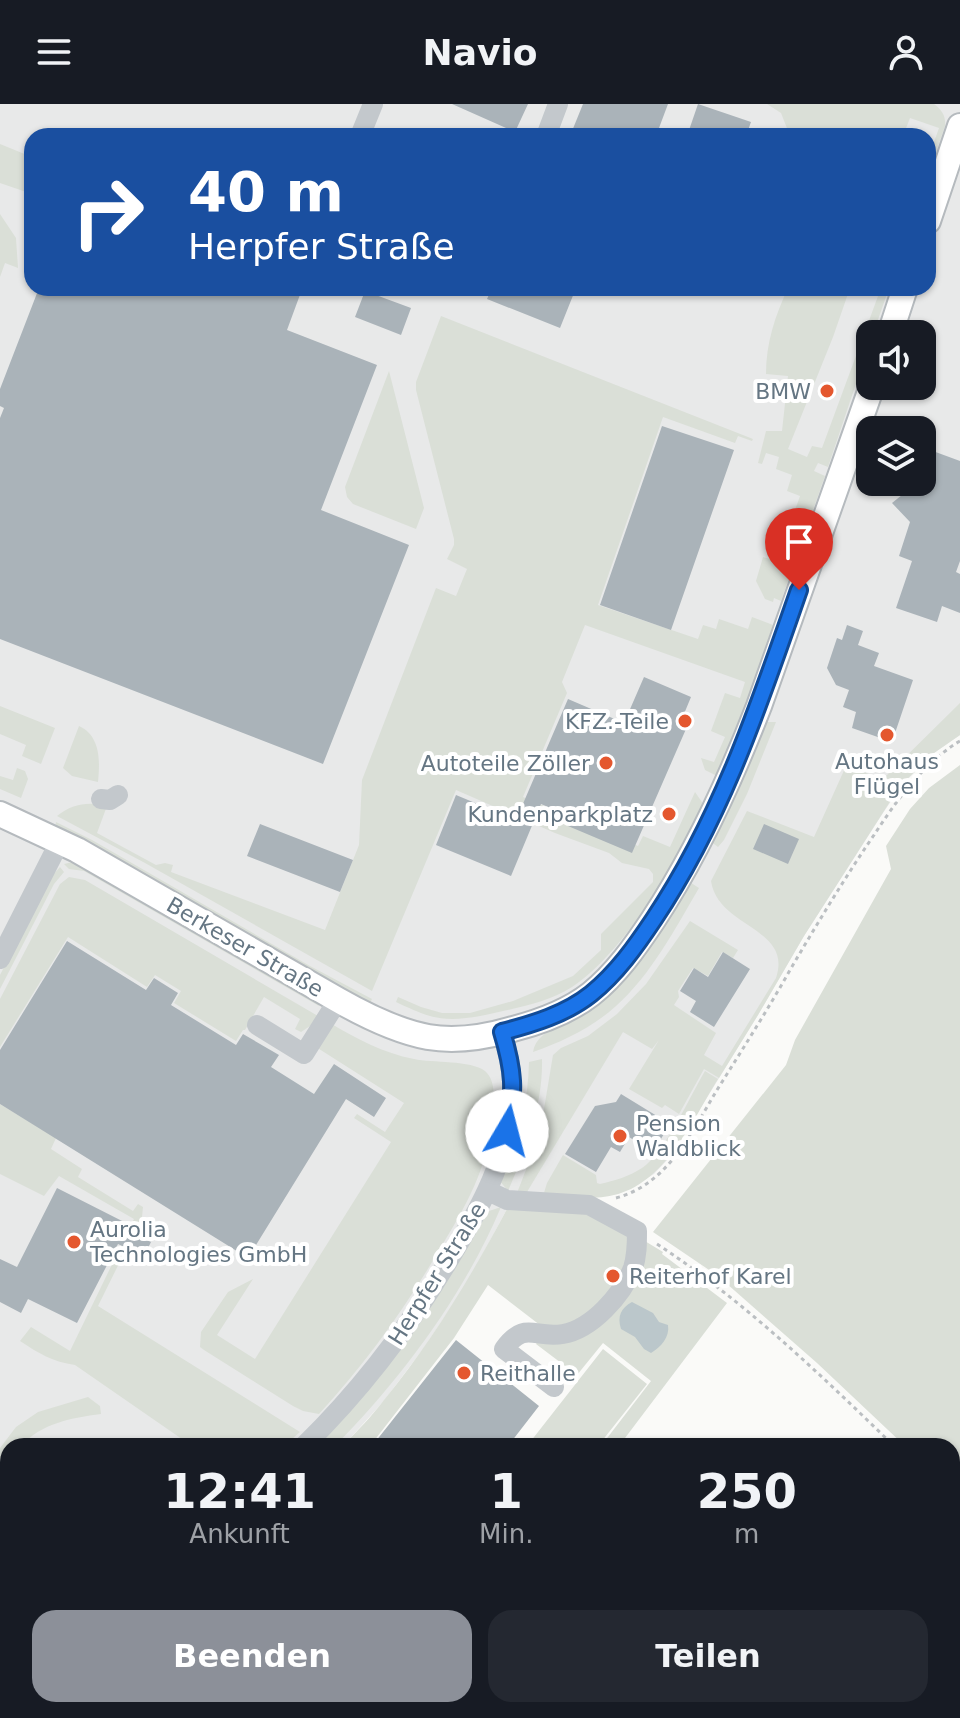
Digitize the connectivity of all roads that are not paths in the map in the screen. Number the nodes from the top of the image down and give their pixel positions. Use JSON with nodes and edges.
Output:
{"nodes":[{"id":1,"x":373,"y":104,"type":"edge"},
{"id":2,"x":558,"y":104,"type":"edge"},
{"id":3,"x":960,"y":126,"type":"edge"},
{"id":4,"x":363,"y":128,"type":"edge"},
{"id":5,"x":549,"y":128,"type":"edge"},
{"id":6,"x":936,"y":197,"type":"edge"},
{"id":7,"x":902,"y":296,"type":"edge"},
{"id":8,"x":895,"y":320,"type":"edge"},
{"id":9,"x":867,"y":400,"type":"edge"},
{"id":10,"x":0,"y":814,"type":"edge"},
{"id":11,"x":60,"y":841,"type":"junction"},
{"id":12,"x":0,"y":959,"type":"edge"},
{"id":13,"x":338,"y":1000,"type":"junction"},
{"id":14,"x":257,"y":1025,"type":"dead end"},
{"id":15,"x":502,"y":1032,"type":"junction"},
{"id":16,"x":488,"y":1191,"type":"junction"},
{"id":17,"x":554,"y":1387,"type":"dead end"},
{"id":18,"x":312,"y":1438,"type":"edge"}],
"edges":[{"from":1,"to":4,"type":"street"},
{"from":2,"to":5,"type":"street"},
{"from":3,"to":6,"type":"main road"},
{"from":7,"to":8,"type":"main road"},
{"from":9,"to":15,"type":"main road"},
{"from":10,"to":11,"type":"main road","name":"Berkeser Straße"},
{"from":11,"to":12,"type":"street"},
{"from":11,"to":13,"type":"main road","name":"Berkeser Straße"},
{"from":13,"to":14,"type":"street"},
{"from":13,"to":15,"type":"main road","name":"Berkeser Straße"},
{"from":15,"to":16,"type":"street","name":"Herpfer Straße"},
{"from":16,"to":17,"type":"street"},
{"from":16,"to":18,"type":"street","name":"Herpfer Straße"}]}
